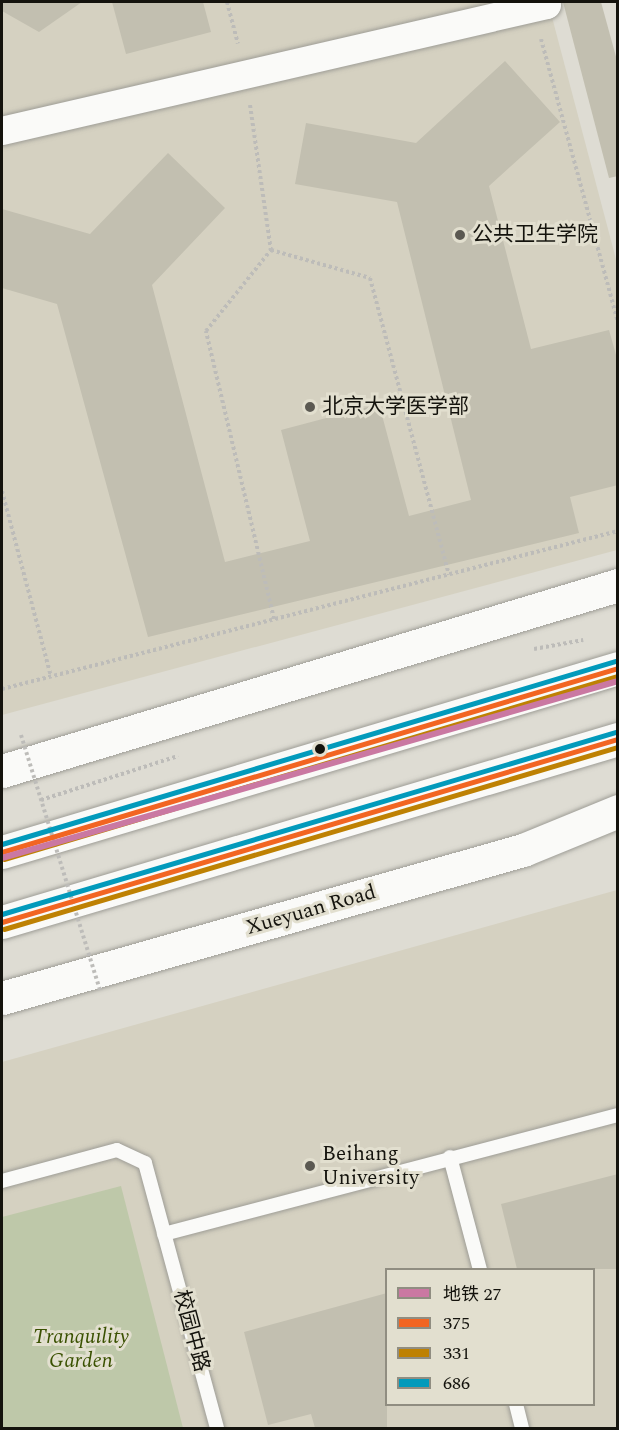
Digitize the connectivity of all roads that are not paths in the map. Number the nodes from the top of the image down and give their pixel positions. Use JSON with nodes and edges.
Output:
{"nodes":[{"id":1,"x":540,"y":5,"type":"edge"},
{"id":2,"x":2,"y":131,"type":"edge"},
{"id":3,"x":618,"y":585,"type":"edge"},
{"id":4,"x":618,"y":668,"type":"edge"},
{"id":5,"x":618,"y":739,"type":"edge"},
{"id":6,"x":2,"y":771,"type":"edge"},
{"id":7,"x":618,"y":811,"type":"edge"},
{"id":8,"x":2,"y":852,"type":"edge"},
{"id":9,"x":2,"y":922,"type":"edge"},
{"id":10,"x":2,"y":998,"type":"edge"},
{"id":11,"x":618,"y":1115,"type":"edge"},
{"id":12,"x":450,"y":1157,"type":"junction"},
{"id":13,"x":2,"y":1181,"type":"edge"},
{"id":14,"x":164,"y":1234,"type":"junction"},
{"id":15,"x":480,"y":1268,"type":"edge"},
{"id":16,"x":516,"y":1406,"type":"edge"},
{"id":17,"x":217,"y":1428,"type":"edge"},
{"id":18,"x":522,"y":1428,"type":"edge"}],
"edges":[{"from":1,"to":2,"type":"street"},
{"from":3,"to":6,"type":"main road"},
{"from":4,"to":8,"type":"main road"},
{"from":5,"to":9,"type":"main road"},
{"from":7,"to":10,"type":"main road","name":"Xueyuan Road"},
{"from":11,"to":12,"type":"lane"},
{"from":12,"to":14,"type":"lane"},
{"from":12,"to":15,"type":"lane"},
{"from":13,"to":14,"type":"lane","name":"校园中路"},
{"from":14,"to":17,"type":"lane","name":"校园中路"},
{"from":16,"to":18,"type":"lane"}]}
